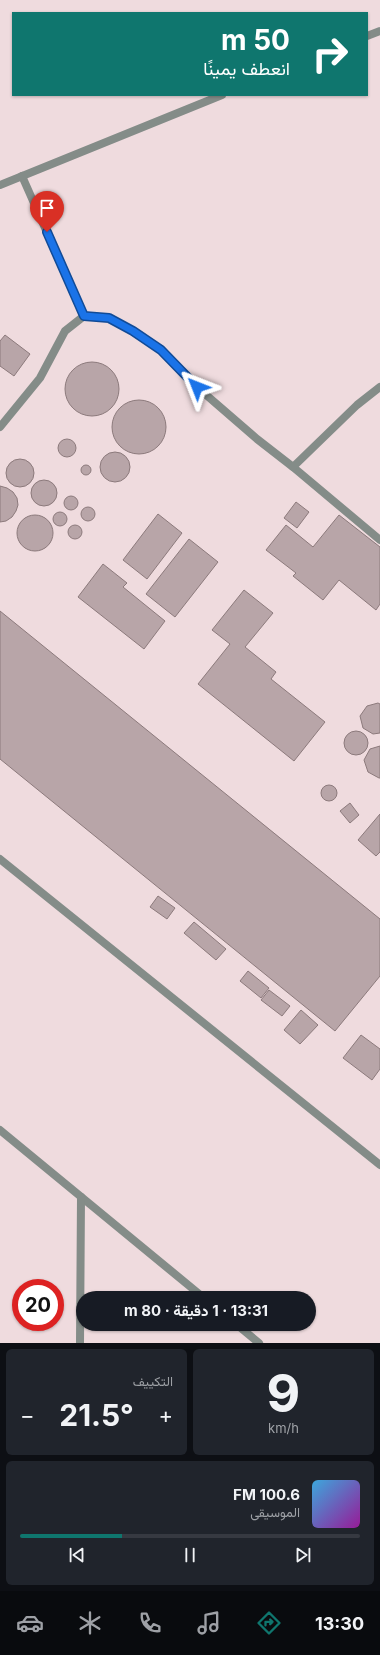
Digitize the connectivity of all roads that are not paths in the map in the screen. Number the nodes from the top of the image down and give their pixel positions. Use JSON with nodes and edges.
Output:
{"nodes":[{"id":1,"x":380,"y":31,"type":"edge"},
{"id":2,"x":368,"y":36,"type":"edge"},
{"id":3,"x":220,"y":96,"type":"edge"},
{"id":4,"x":22,"y":176,"type":"junction"},
{"id":5,"x":0,"y":185,"type":"edge"},
{"id":6,"x":84,"y":316,"type":"junction"},
{"id":7,"x":380,"y":387,"type":"edge"},
{"id":8,"x":0,"y":427,"type":"edge"},
{"id":9,"x":293,"y":467,"type":"junction"},
{"id":10,"x":380,"y":540,"type":"edge"},
{"id":11,"x":0,"y":859,"type":"edge"},
{"id":12,"x":0,"y":1130,"type":"edge"},
{"id":13,"x":380,"y":1165,"type":"edge"},
{"id":14,"x":81,"y":1197,"type":"junction"},
{"id":15,"x":195,"y":1291,"type":"edge"},
{"id":16,"x":244,"y":1331,"type":"edge"},
{"id":17,"x":80,"y":1343,"type":"edge"},
{"id":18,"x":259,"y":1343,"type":"edge"}],
"edges":[{"from":1,"to":2,"type":"street"},
{"from":3,"to":4,"type":"street"},
{"from":4,"to":5,"type":"street"},
{"from":4,"to":6,"type":"street"},
{"from":6,"to":8,"type":"street"},
{"from":6,"to":9,"type":"street"},
{"from":7,"to":9,"type":"street"},
{"from":9,"to":10,"type":"street"},
{"from":11,"to":13,"type":"street"},
{"from":12,"to":14,"type":"street"},
{"from":14,"to":15,"type":"street"},
{"from":14,"to":17,"type":"street"},
{"from":16,"to":18,"type":"street"}]}
